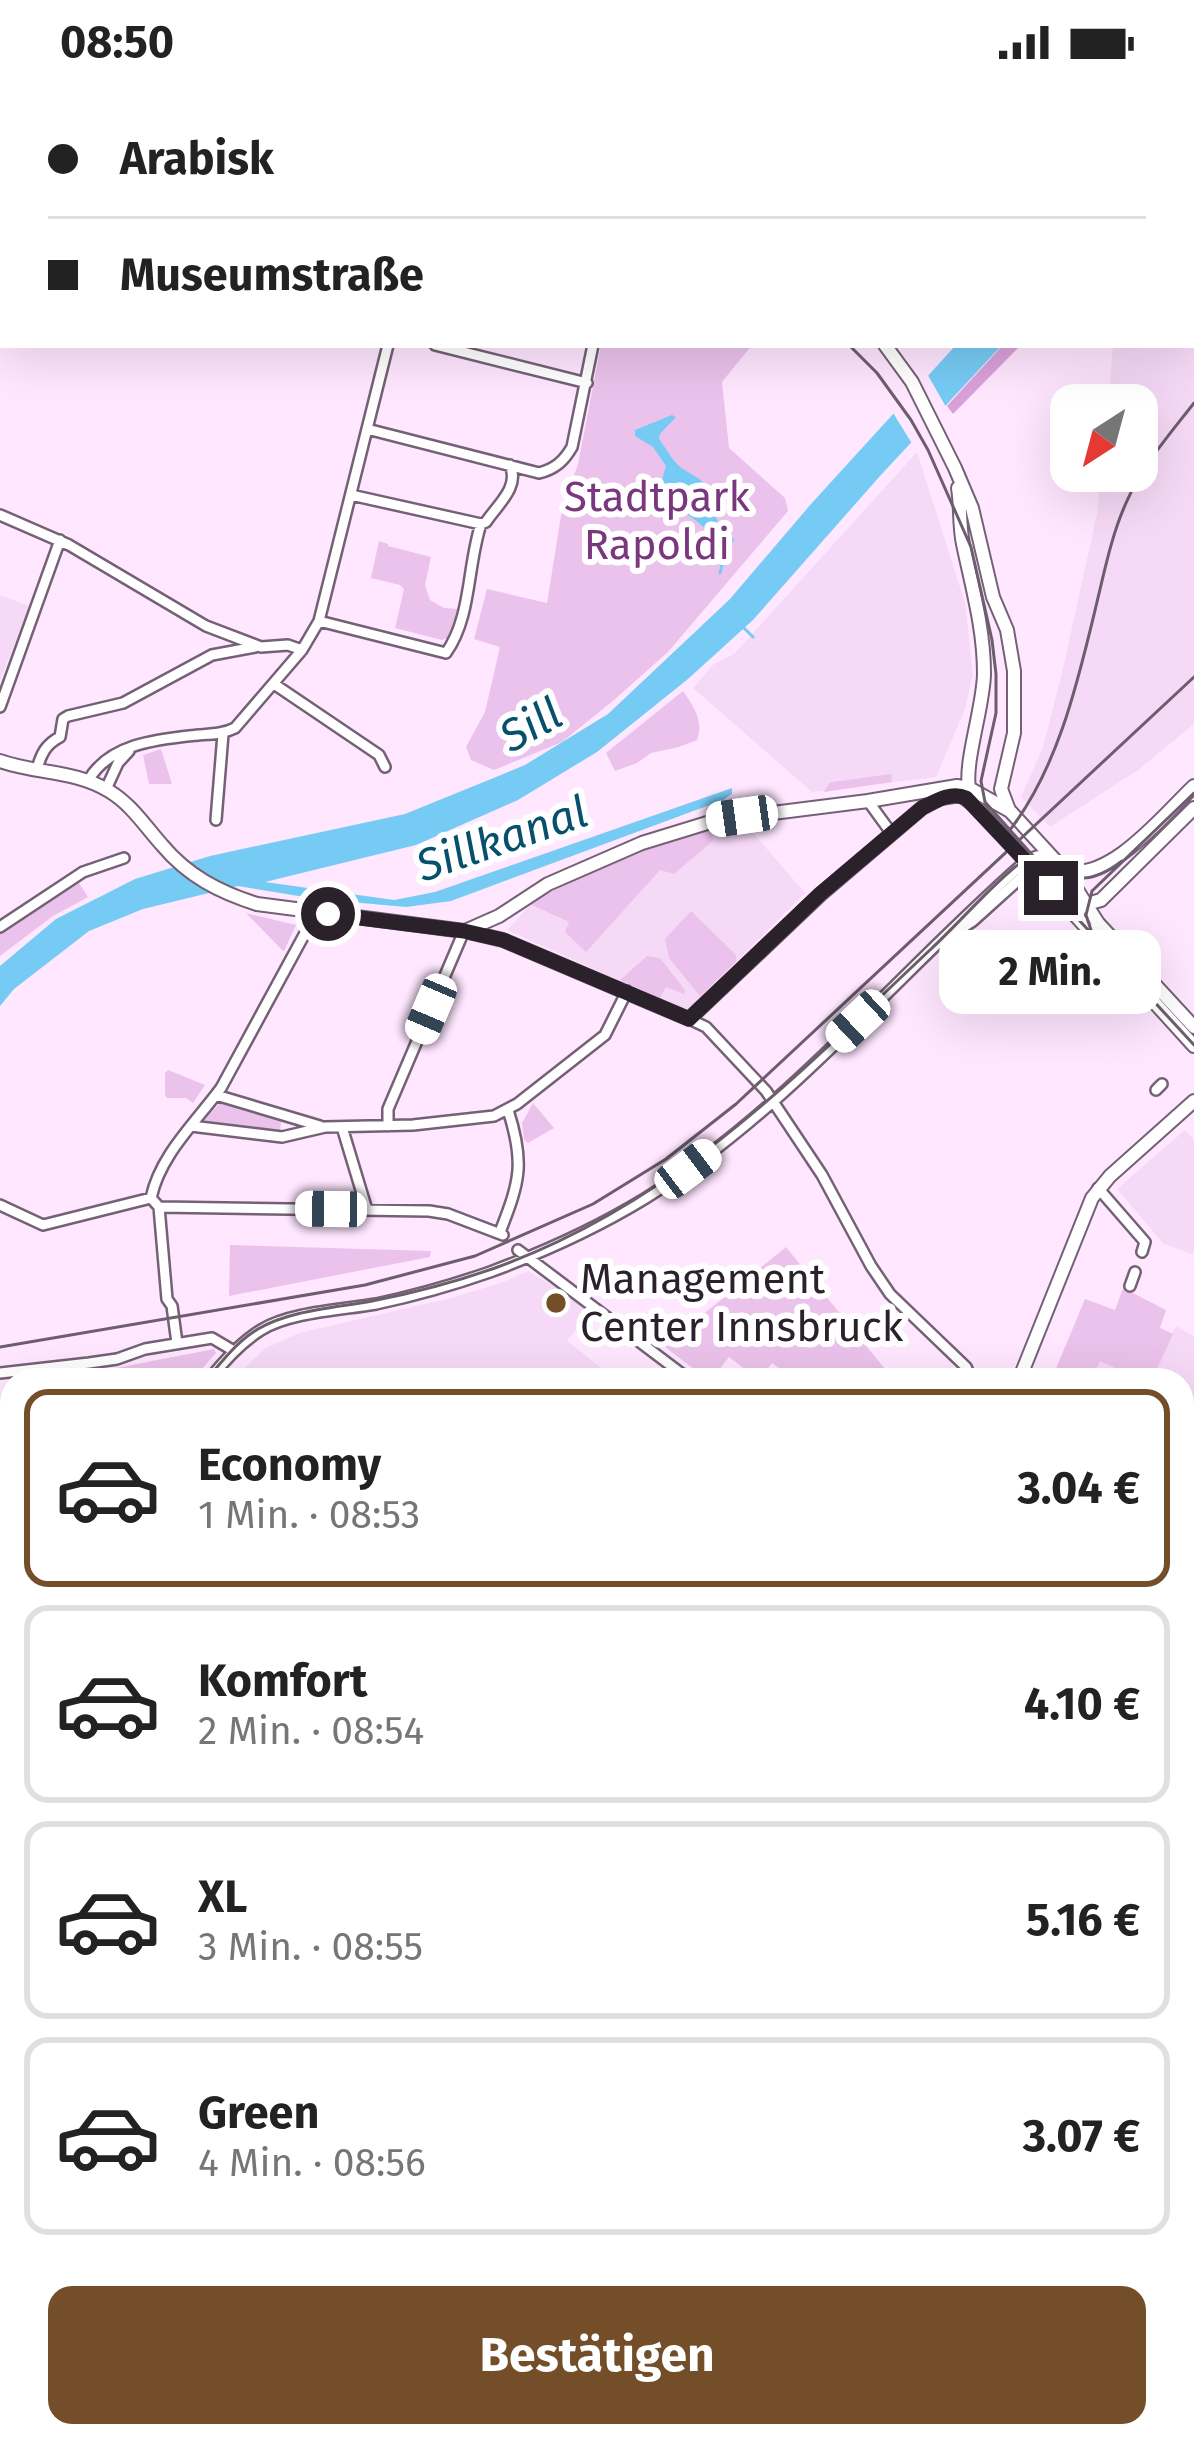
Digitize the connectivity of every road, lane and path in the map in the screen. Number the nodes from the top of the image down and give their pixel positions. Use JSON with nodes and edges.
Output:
{"nodes":[{"id":1,"x":387,"y":348,"type":"edge"},
{"id":2,"x":447,"y":348,"type":"edge"},
{"id":3,"x":593,"y":348,"type":"edge"},
{"id":4,"x":887,"y":348,"type":"edge"},
{"id":5,"x":898,"y":348,"type":"edge"},
{"id":6,"x":912,"y":382,"type":"junction"},
{"id":7,"x":587,"y":383,"type":"junction"},
{"id":8,"x":368,"y":429,"type":"junction"},
{"id":9,"x":949,"y":452,"type":"junction"},
{"id":10,"x":510,"y":465,"type":"junction"},
{"id":11,"x":351,"y":495,"type":"junction"},
{"id":12,"x":0,"y":515,"type":"edge"},
{"id":13,"x":481,"y":524,"type":"junction"},
{"id":14,"x":59,"y":540,"type":"junction"},
{"id":15,"x":319,"y":621,"type":"junction"},
{"id":16,"x":206,"y":626,"type":"junction"},
{"id":17,"x":261,"y":646,"type":"junction"},
{"id":18,"x":302,"y":650,"type":"junction"},
{"id":19,"x":212,"y":655,"type":"junction"},
{"id":20,"x":274,"y":684,"type":"junction"},
{"id":21,"x":0,"y":707,"type":"edge"},
{"id":22,"x":224,"y":734,"type":"junction"},
{"id":23,"x":133,"y":747,"type":"junction"},
{"id":24,"x":5,"y":765,"type":"edge"},
{"id":25,"x":385,"y":767,"type":"dead end"},
{"id":26,"x":37,"y":769,"type":"junction"},
{"id":27,"x":88,"y":781,"type":"junction"},
{"id":28,"x":1194,"y":786,"type":"edge"},
{"id":29,"x":106,"y":789,"type":"junction"},
{"id":30,"x":962,"y":790,"type":"junction"},
{"id":31,"x":868,"y":801,"type":"junction"},
{"id":32,"x":1194,"y":808,"type":"edge"},
{"id":33,"x":1010,"y":811,"type":"junction"},
{"id":34,"x":216,"y":820,"type":"dead end"},
{"id":35,"x":892,"y":833,"type":"junction"},
{"id":36,"x":124,"y":858,"type":"dead end"},
{"id":37,"x":1027,"y":861,"type":"junction"},
{"id":38,"x":1065,"y":871,"type":"junction"},
{"id":39,"x":1047,"y":883,"type":"junction"},
{"id":40,"x":1101,"y":900,"type":"junction"},
{"id":41,"x":1084,"y":904,"type":"junction"},
{"id":42,"x":316,"y":913,"type":"junction"},
{"id":43,"x":499,"y":916,"type":"junction"},
{"id":44,"x":1098,"y":923,"type":"junction"},
{"id":45,"x":0,"y":927,"type":"edge"},
{"id":46,"x":464,"y":931,"type":"junction"},
{"id":47,"x":503,"y":940,"type":"junction"},
{"id":48,"x":941,"y":942,"type":"junction"},
{"id":49,"x":627,"y":991,"type":"junction"},
{"id":50,"x":689,"y":1019,"type":"junction"},
{"id":51,"x":1194,"y":1027,"type":"edge"},
{"id":52,"x":1194,"y":1046,"type":"edge"},
{"id":53,"x":216,"y":1095,"type":"junction"},
{"id":54,"x":772,"y":1100,"type":"junction"},
{"id":55,"x":1194,"y":1101,"type":"edge"},
{"id":56,"x":508,"y":1110,"type":"junction"},
{"id":57,"x":190,"y":1126,"type":"junction"},
{"id":58,"x":388,"y":1126,"type":"junction"},
{"id":59,"x":325,"y":1127,"type":"junction"},
{"id":60,"x":342,"y":1127,"type":"junction"},
{"id":61,"x":1099,"y":1188,"type":"junction"},
{"id":62,"x":155,"y":1202,"type":"junction"},
{"id":63,"x":0,"y":1205,"type":"edge"},
{"id":64,"x":367,"y":1210,"type":"junction"},
{"id":65,"x":1142,"y":1252,"type":"dead end"},
{"id":66,"x":522,"y":1254,"type":"junction"},
{"id":67,"x":1135,"y":1272,"type":"dead end"},
{"id":68,"x":1130,"y":1286,"type":"dead end"},
{"id":69,"x":177,"y":1343,"type":"junction"},
{"id":70,"x":234,"y":1351,"type":"junction"},
{"id":71,"x":64,"y":1368,"type":"edge"},
{"id":72,"x":219,"y":1368,"type":"edge"},
{"id":73,"x":675,"y":1368,"type":"edge"},
{"id":74,"x":966,"y":1368,"type":"edge"},
{"id":75,"x":1023,"y":1368,"type":"edge"}],
"edges":[{"from":1,"to":8,"type":"street"},
{"from":2,"to":7,"type":"street"},
{"from":3,"to":7,"type":"street"},
{"from":4,"to":6,"type":"street"},
{"from":5,"to":6,"type":"street"},
{"from":6,"to":9,"type":"street"},
{"from":7,"to":10,"type":"street"},
{"from":8,"to":10,"type":"street"},
{"from":8,"to":11,"type":"street"},
{"from":9,"to":30,"type":"street"},
{"from":9,"to":33,"type":"street"},
{"from":10,"to":13,"type":"street"},
{"from":11,"to":13,"type":"street"},
{"from":11,"to":15,"type":"street"},
{"from":12,"to":14,"type":"street"},
{"from":13,"to":15,"type":"street"},
{"from":14,"to":16,"type":"street"},
{"from":14,"to":21,"type":"street"},
{"from":15,"to":18,"type":"street"},
{"from":16,"to":17,"type":"street"},
{"from":16,"to":19,"type":"street"},
{"from":17,"to":18,"type":"street"},
{"from":17,"to":19,"type":"street"},
{"from":18,"to":20,"type":"street"},
{"from":19,"to":26,"type":"street"},
{"from":20,"to":22,"type":"street"},
{"from":20,"to":25,"type":"street"},
{"from":22,"to":23,"type":"street"},
{"from":22,"to":34,"type":"street"},
{"from":23,"to":27,"type":"street"},
{"from":23,"to":29,"type":"street"},
{"from":24,"to":26,"type":"street"},
{"from":26,"to":27,"type":"street"},
{"from":27,"to":29,"type":"street"},
{"from":28,"to":38,"type":"street"},
{"from":29,"to":42,"type":"street"},
{"from":30,"to":31,"type":"street"},
{"from":30,"to":33,"type":"street"},
{"from":30,"to":35,"type":"street"},
{"from":30,"to":37,"type":"street"},
{"from":31,"to":35,"type":"street"},
{"from":31,"to":43,"type":"street"},
{"from":32,"to":40,"type":"street"},
{"from":33,"to":38,"type":"street"},
{"from":35,"to":50,"type":"street"},
{"from":36,"to":45,"type":"street"},
{"from":37,"to":38,"type":"street"},
{"from":37,"to":39,"type":"street"},
{"from":37,"to":48,"type":"street"},
{"from":38,"to":41,"type":"street"},
{"from":39,"to":41,"type":"street"},
{"from":39,"to":48,"type":"street"},
{"from":39,"to":52,"type":"street"},
{"from":40,"to":41,"type":"street"},
{"from":40,"to":44,"type":"street"},
{"from":41,"to":44,"type":"street"},
{"from":42,"to":46,"type":"street"},
{"from":42,"to":53,"type":"street"},
{"from":43,"to":46,"type":"street"},
{"from":43,"to":47,"type":"street"},
{"from":44,"to":51,"type":"street"},
{"from":46,"to":47,"type":"street"},
{"from":46,"to":58,"type":"street"},
{"from":47,"to":49,"type":"street"},
{"from":48,"to":54,"type":"street"},
{"from":49,"to":50,"type":"street"},
{"from":49,"to":56,"type":"street"},
{"from":50,"to":54,"type":"street"},
{"from":53,"to":57,"type":"street"},
{"from":53,"to":59,"type":"street"},
{"from":54,"to":66,"type":"street"},
{"from":54,"to":74,"type":"street"},
{"from":55,"to":61,"type":"street"},
{"from":56,"to":58,"type":"street"},
{"from":56,"to":64,"type":"street"},
{"from":57,"to":59,"type":"street"},
{"from":57,"to":62,"type":"street"},
{"from":58,"to":60,"type":"street"},
{"from":59,"to":60,"type":"street"},
{"from":60,"to":64,"type":"street"},
{"from":61,"to":65,"type":"street"},
{"from":61,"to":75,"type":"street"},
{"from":62,"to":63,"type":"street"},
{"from":62,"to":64,"type":"street"},
{"from":62,"to":69,"type":"street"},
{"from":66,"to":70,"type":"street"},
{"from":66,"to":73,"type":"street"},
{"from":67,"to":68,"type":"street"},
{"from":69,"to":70,"type":"street"},
{"from":69,"to":71,"type":"street"},
{"from":70,"to":72,"type":"street"}]}
